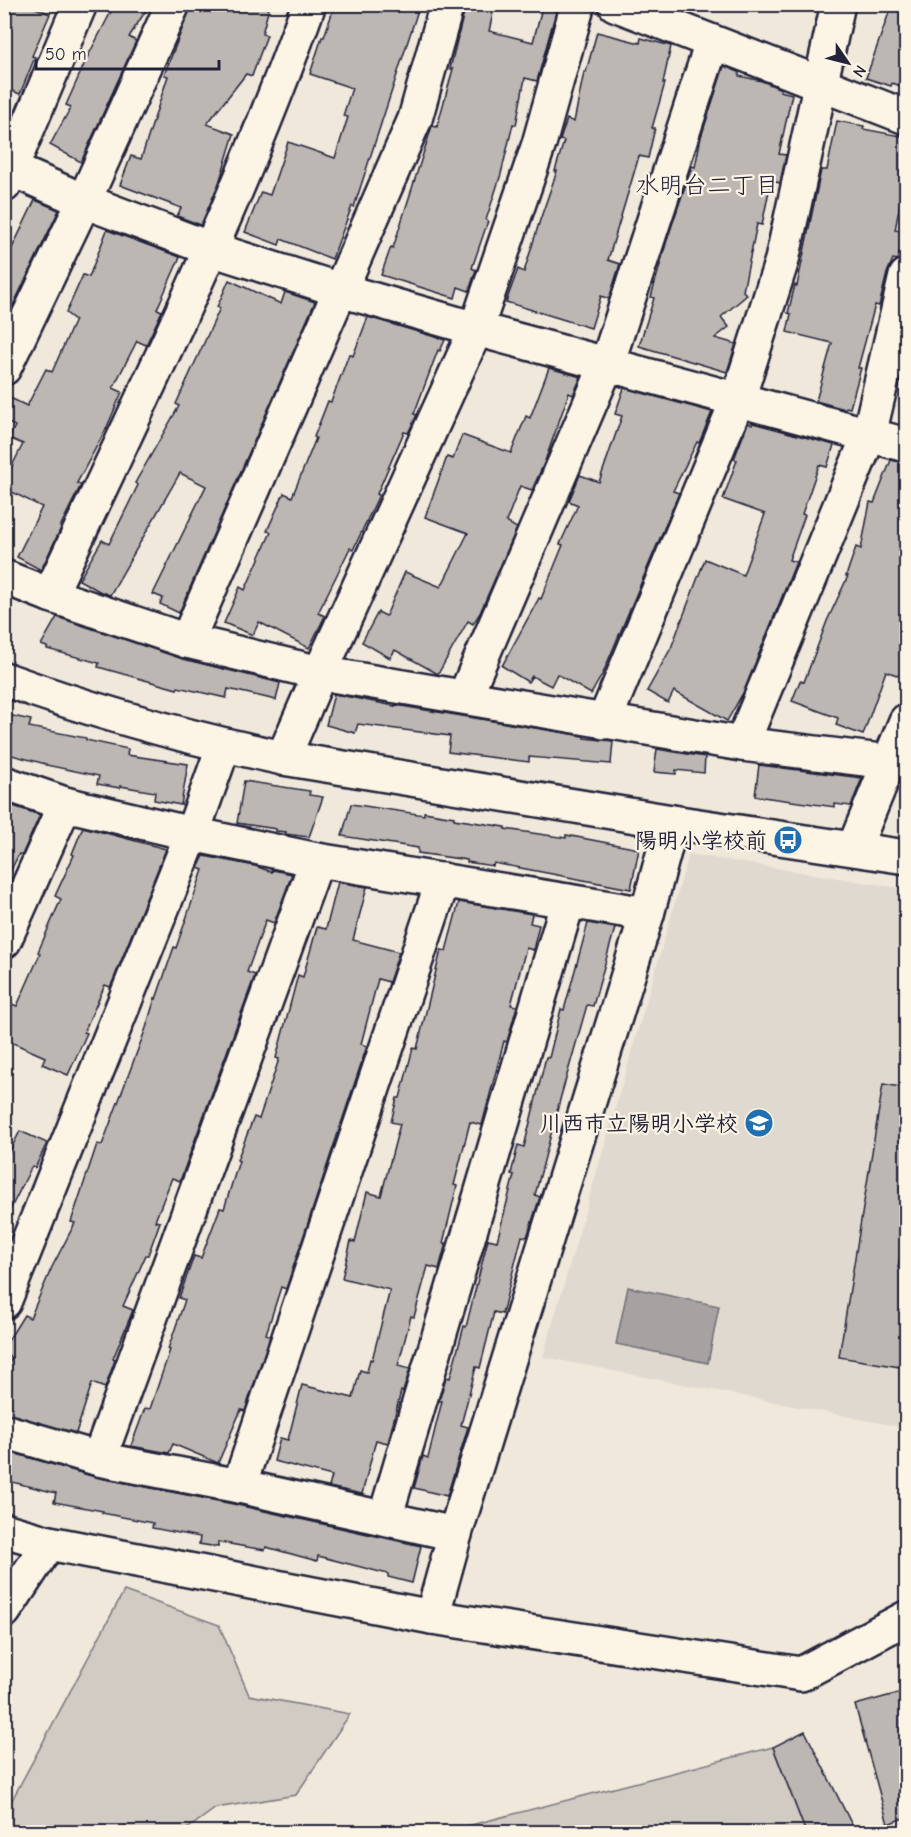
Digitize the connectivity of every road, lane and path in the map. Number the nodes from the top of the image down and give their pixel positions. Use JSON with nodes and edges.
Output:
{"nodes":[{"id":1,"x":80,"y":4,"type":"edge"},
{"id":2,"x":173,"y":4,"type":"edge"},
{"id":3,"x":309,"y":4,"type":"edge"},
{"id":4,"x":447,"y":4,"type":"edge"},
{"id":5,"x":578,"y":4,"type":"edge"},
{"id":6,"x":615,"y":4,"type":"edge"},
{"id":7,"x":838,"y":4,"type":"edge"},
{"id":8,"x":712,"y":43,"type":"junction"},
{"id":9,"x":820,"y":84,"type":"junction"},
{"id":10,"x":906,"y":117,"type":"edge"},
{"id":11,"x":7,"y":174,"type":"edge"},
{"id":12,"x":84,"y":201,"type":"junction"},
{"id":13,"x":211,"y":249,"type":"junction"},
{"id":14,"x":906,"y":276,"type":"edge"},
{"id":15,"x":340,"y":290,"type":"junction"},
{"id":16,"x":476,"y":329,"type":"junction"},
{"id":17,"x":607,"y":364,"type":"junction"},
{"id":18,"x":4,"y":368,"type":"edge"},
{"id":19,"x":738,"y":399,"type":"junction"},
{"id":20,"x":869,"y":435,"type":"junction"},
{"id":21,"x":906,"y":445,"type":"edge"},
{"id":22,"x":4,"y":577,"type":"edge"},
{"id":23,"x":50,"y":595,"type":"junction"},
{"id":24,"x":187,"y":641,"type":"junction"},
{"id":25,"x":320,"y":673,"type":"junction"},
{"id":26,"x":4,"y":679,"type":"edge"},
{"id":27,"x":465,"y":696,"type":"junction"},
{"id":28,"x":604,"y":722,"type":"junction"},
{"id":29,"x":906,"y":722,"type":"edge"},
{"id":30,"x":742,"y":744,"type":"junction"},
{"id":31,"x":224,"y":745,"type":"junction"},
{"id":32,"x":283,"y":758,"type":"junction"},
{"id":33,"x":899,"y":762,"type":"edge"},
{"id":34,"x":4,"y":783,"type":"edge"},
{"id":35,"x":65,"y":804,"type":"junction"},
{"id":36,"x":672,"y":822,"type":"junction"},
{"id":37,"x":192,"y":834,"type":"junction"},
{"id":38,"x":854,"y":848,"type":"junction"},
{"id":39,"x":906,"y":857,"type":"edge"},
{"id":40,"x":317,"y":860,"type":"junction"},
{"id":41,"x":443,"y":880,"type":"junction"},
{"id":42,"x":568,"y":901,"type":"junction"},
{"id":43,"x":647,"y":914,"type":"junction"},
{"id":44,"x":4,"y":941,"type":"edge"},
{"id":45,"x":4,"y":1302,"type":"edge"},
{"id":46,"x":4,"y":1431,"type":"edge"},
{"id":47,"x":99,"y":1459,"type":"junction"},
{"id":48,"x":239,"y":1486,"type":"junction"},
{"id":49,"x":385,"y":1518,"type":"junction"},
{"id":50,"x":4,"y":1530,"type":"edge"},
{"id":51,"x":454,"y":1534,"type":"junction"},
{"id":52,"x":49,"y":1543,"type":"junction"},
{"id":53,"x":4,"y":1611,"type":"edge"},
{"id":54,"x":432,"y":1617,"type":"junction"},
{"id":55,"x":906,"y":1618,"type":"edge"}],
"edges":[{"from":1,"to":11,"type":"street"},
{"from":2,"to":12,"type":"street"},
{"from":3,"to":13,"type":"street"},
{"from":4,"to":15,"type":"street"},
{"from":5,"to":16,"type":"street"},
{"from":6,"to":8,"type":"street"},
{"from":7,"to":9,"type":"street"},
{"from":8,"to":9,"type":"street"},
{"from":8,"to":17,"type":"street"},
{"from":9,"to":10,"type":"street"},
{"from":9,"to":19,"type":"street"},
{"from":11,"to":12,"type":"street"},
{"from":12,"to":13,"type":"street"},
{"from":12,"to":18,"type":"street"},
{"from":13,"to":15,"type":"street"},
{"from":13,"to":23,"type":"street"},
{"from":14,"to":20,"type":"street"},
{"from":15,"to":16,"type":"street"},
{"from":15,"to":24,"type":"street"},
{"from":16,"to":17,"type":"street"},
{"from":16,"to":25,"type":"street"},
{"from":17,"to":19,"type":"street"},
{"from":17,"to":27,"type":"street"},
{"from":19,"to":20,"type":"street"},
{"from":19,"to":28,"type":"street"},
{"from":20,"to":21,"type":"street"},
{"from":20,"to":30,"type":"street"},
{"from":22,"to":23,"type":"street"},
{"from":23,"to":24,"type":"street"},
{"from":24,"to":25,"type":"street"},
{"from":25,"to":27,"type":"street"},
{"from":25,"to":32,"type":"street"},
{"from":26,"to":31,"type":"street"},
{"from":27,"to":28,"type":"street"},
{"from":28,"to":30,"type":"street"},
{"from":29,"to":33,"type":"street"},
{"from":30,"to":33,"type":"street"},
{"from":31,"to":32,"type":"street"},
{"from":31,"to":37,"type":"street"},
{"from":32,"to":36,"type":"street"},
{"from":33,"to":38,"type":"street"},
{"from":34,"to":35,"type":"street"},
{"from":35,"to":37,"type":"street"},
{"from":35,"to":44,"type":"street"},
{"from":36,"to":38,"type":"street"},
{"from":36,"to":43,"type":"street"},
{"from":37,"to":40,"type":"street"},
{"from":37,"to":45,"type":"street"},
{"from":38,"to":39,"type":"street"},
{"from":40,"to":41,"type":"street"},
{"from":40,"to":47,"type":"street"},
{"from":41,"to":42,"type":"street"},
{"from":41,"to":48,"type":"street"},
{"from":42,"to":43,"type":"street"},
{"from":42,"to":49,"type":"street"},
{"from":43,"to":51,"type":"street"},
{"from":46,"to":47,"type":"street"},
{"from":47,"to":48,"type":"street"},
{"from":48,"to":49,"type":"street"},
{"from":49,"to":51,"type":"street"},
{"from":50,"to":52,"type":"street"},
{"from":51,"to":54,"type":"street"},
{"from":52,"to":53,"type":"street"},
{"from":52,"to":54,"type":"street"},
{"from":54,"to":55,"type":"street"}]}
